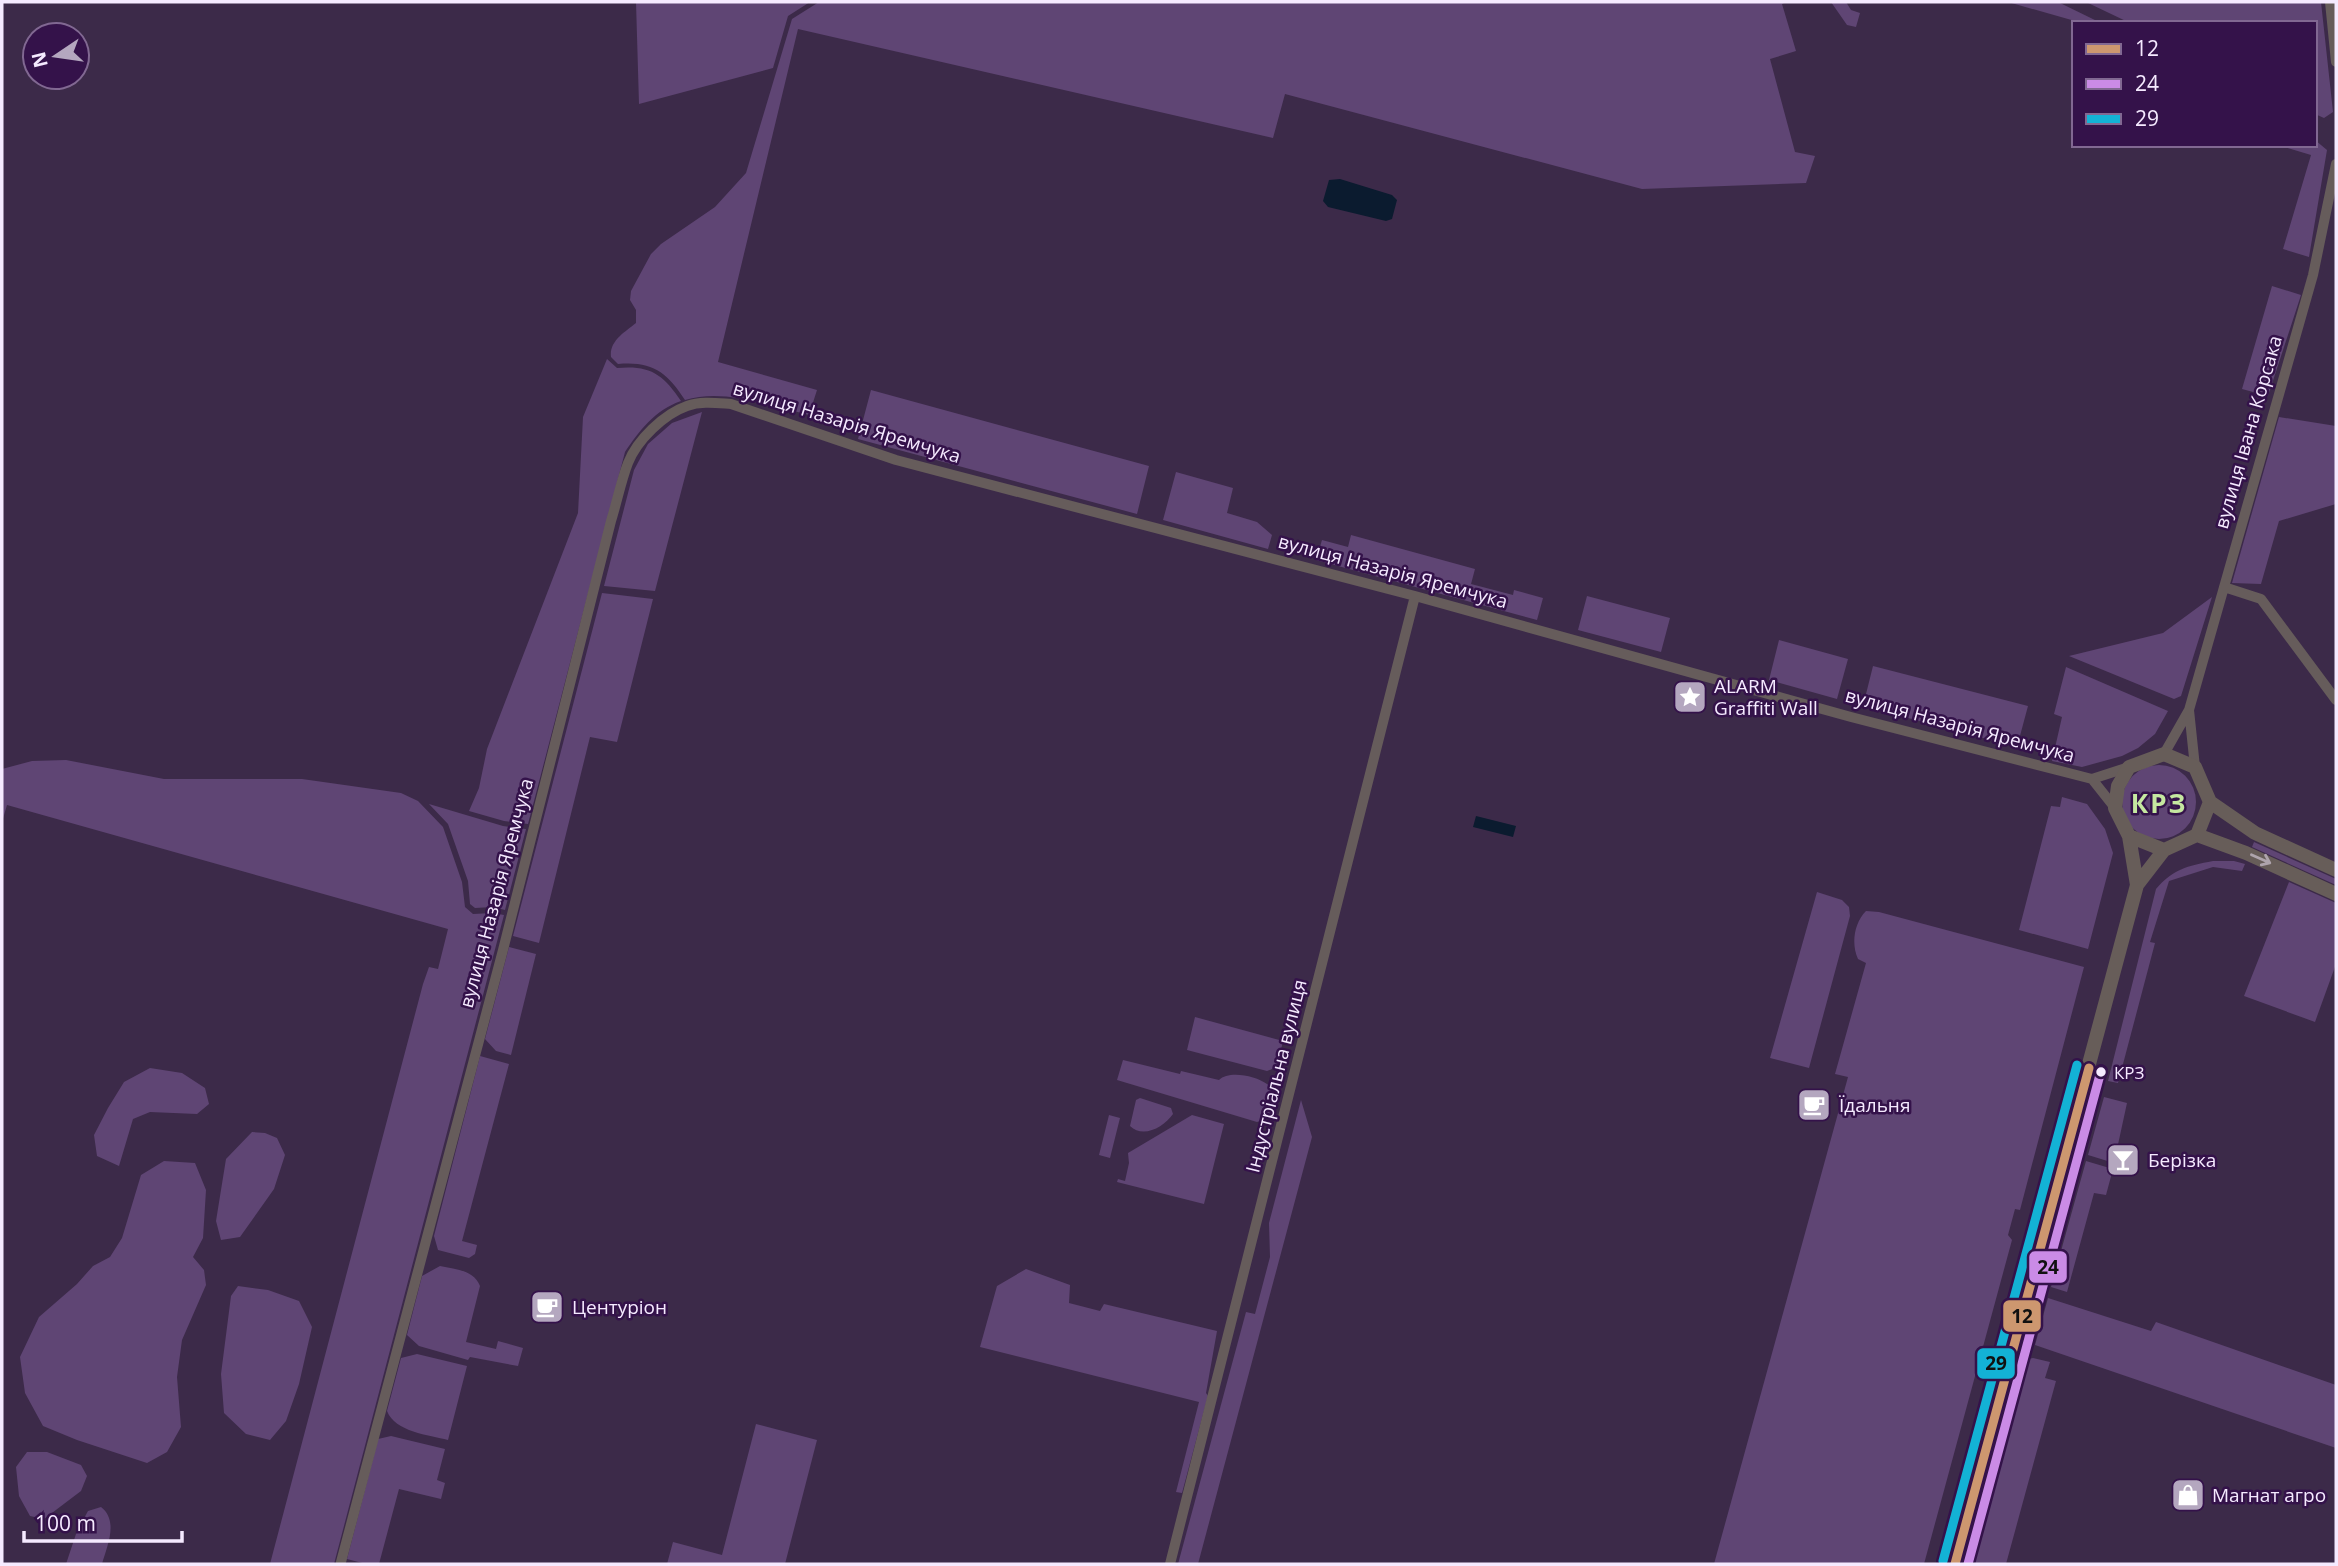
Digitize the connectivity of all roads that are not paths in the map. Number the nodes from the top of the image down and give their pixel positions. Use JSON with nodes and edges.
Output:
{"nodes":[{"id":1,"x":2330,"y":2,"type":"edge"},
{"id":2,"x":2336,"y":62,"type":"edge"},
{"id":3,"x":2336,"y":164,"type":"edge"},
{"id":4,"x":2224,"y":587,"type":"junction"},
{"id":5,"x":1415,"y":596,"type":"junction"},
{"id":6,"x":2336,"y":700,"type":"edge"},
{"id":7,"x":2189,"y":710,"type":"junction"},
{"id":8,"x":2164,"y":754,"type":"junction"},
{"id":9,"x":2195,"y":766,"type":"junction"},
{"id":10,"x":2129,"y":767,"type":"junction"},
{"id":11,"x":2092,"y":779,"type":"junction"},
{"id":12,"x":2210,"y":802,"type":"junction"},
{"id":13,"x":2115,"y":808,"type":"junction"},
{"id":14,"x":2197,"y":835,"type":"junction"},
{"id":15,"x":2129,"y":836,"type":"junction"},
{"id":16,"x":2164,"y":850,"type":"junction"},
{"id":17,"x":2336,"y":870,"type":"edge"},
{"id":18,"x":2137,"y":885,"type":"junction"},
{"id":19,"x":2336,"y":894,"type":"edge"},
{"id":20,"x":341,"y":1562,"type":"dead end"},
{"id":21,"x":1170,"y":1564,"type":"edge"},
{"id":22,"x":1955,"y":1564,"type":"edge"}],
"edges":[{"from":1,"to":2,"type":"street"},
{"from":3,"to":4,"type":"street","name":"вулиця Івана Корсака"},
{"from":4,"to":6,"type":"street"},
{"from":4,"to":7,"type":"street","name":"вулиця Івана Корсака"},
{"from":5,"to":11,"type":"street","name":"вулиця Назарія Яремчука"},
{"from":5,"to":20,"type":"street","name":"вулиця Назарія Яремчука"},
{"from":5,"to":21,"type":"street","name":"Індустріальна вулиця"},
{"from":7,"to":8,"type":"street","name":"вулиця Івана Корсака"},
{"from":7,"to":9,"type":"street","name":"вулиця Івана Корсака"},
{"from":8,"to":9,"type":"street"},
{"from":8,"to":10,"type":"street"},
{"from":9,"to":12,"type":"street"},
{"from":10,"to":11,"type":"street","name":"вулиця Назарія Яремчука"},
{"from":10,"to":13,"type":"street"},
{"from":11,"to":13,"type":"street","name":"вулиця Назарія Яремчука"},
{"from":12,"to":14,"type":"street"},
{"from":12,"to":17,"type":"street"},
{"from":13,"to":15,"type":"street"},
{"from":14,"to":16,"type":"street"},
{"from":14,"to":19,"type":"street","one_way":true},
{"from":15,"to":16,"type":"street"},
{"from":15,"to":18,"type":"street"},
{"from":16,"to":18,"type":"street"},
{"from":18,"to":22,"type":"street"}]}
